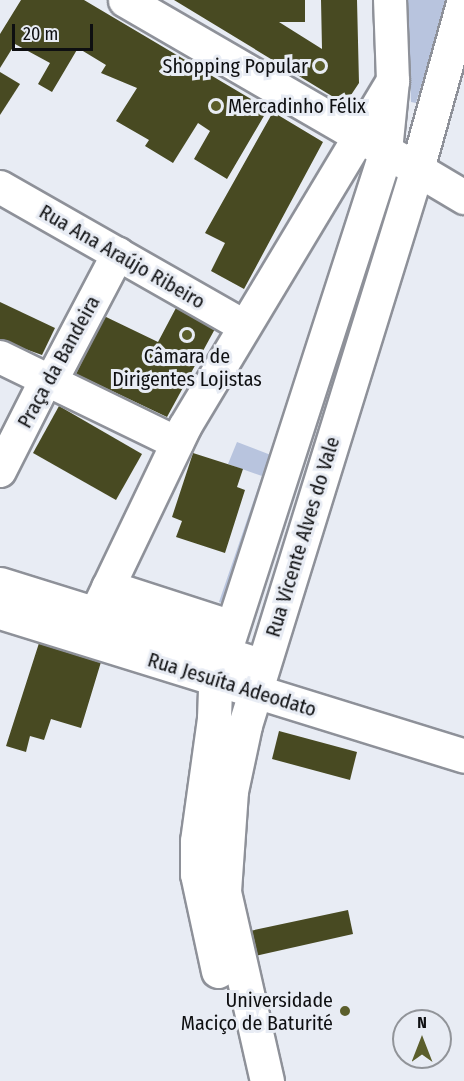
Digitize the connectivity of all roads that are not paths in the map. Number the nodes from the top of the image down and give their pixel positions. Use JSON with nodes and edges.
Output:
{"nodes":[{"id":1,"x":126,"y":0,"type":"edge"},
{"id":2,"x":390,"y":0,"type":"edge"},
{"id":3,"x":464,"y":0,"type":"edge"},
{"id":4,"x":393,"y":81,"type":"junction"},
{"id":5,"x":357,"y":135,"type":"junction"},
{"id":6,"x":386,"y":152,"type":"junction"},
{"id":7,"x":417,"y":169,"type":"junction"},
{"id":8,"x":0,"y":187,"type":"edge"},
{"id":9,"x":464,"y":197,"type":"edge"},
{"id":10,"x":118,"y":254,"type":"junction"},
{"id":11,"x":338,"y":300,"type":"junction"},
{"id":12,"x":373,"y":311,"type":"junction"},
{"id":13,"x":244,"y":326,"type":"junction"},
{"id":14,"x":0,"y":357,"type":"edge"},
{"id":15,"x":50,"y":378,"type":"junction"},
{"id":16,"x":300,"y":416,"type":"junction"},
{"id":17,"x":337,"y":429,"type":"junction"},
{"id":18,"x":177,"y":443,"type":"junction"},
{"id":19,"x":0,"y":471,"type":"edge"},
{"id":20,"x":0,"y":584,"type":"edge"},
{"id":21,"x":0,"y":612,"type":"edge"},
{"id":22,"x":96,"y":614,"type":"junction"},
{"id":23,"x":224,"y":654,"type":"junction"},
{"id":24,"x":260,"y":679,"type":"junction"},
{"id":25,"x":464,"y":756,"type":"edge"},
{"id":26,"x":244,"y":1081,"type":"edge"},
{"id":27,"x":267,"y":1081,"type":"edge"}],
"edges":[{"from":1,"to":5,"type":"main road"},
{"from":2,"to":4,"type":"street"},
{"from":3,"to":7,"type":"main road","name":"Rua Vicente Alves do Vale"},
{"from":4,"to":5,"type":"street"},
{"from":4,"to":6,"type":"street"},
{"from":5,"to":6,"type":"main road"},
{"from":5,"to":13,"type":"street"},
{"from":6,"to":7,"type":"main road"},
{"from":6,"to":11,"type":"main road"},
{"from":7,"to":9,"type":"main road"},
{"from":7,"to":12,"type":"main road","name":"Rua Vicente Alves do Vale"},
{"from":8,"to":10,"type":"street","name":"Rua Ana Araújo Ribeiro"},
{"from":10,"to":13,"type":"street","name":"Rua Ana Araújo Ribeiro"},
{"from":10,"to":15,"type":"street","name":"Praça da Bandeira"},
{"from":11,"to":12,"type":"main road"},
{"from":11,"to":16,"type":"main road"},
{"from":12,"to":17,"type":"main road","name":"Rua Vicente Alves do Vale"},
{"from":13,"to":18,"type":"street"},
{"from":14,"to":15,"type":"street"},
{"from":15,"to":18,"type":"street"},
{"from":15,"to":19,"type":"street","name":"Praça da Bandeira"},
{"from":16,"to":17,"type":"main road"},
{"from":16,"to":23,"type":"main road"},
{"from":17,"to":24,"type":"main road","name":"Rua Vicente Alves do Vale"},
{"from":18,"to":22,"type":"street"},
{"from":20,"to":22,"type":"main road","name":"Rua Jesuíta Adeodato"},
{"from":21,"to":22,"type":"main road","name":"Rua Jesuíta Adeodato"},
{"from":22,"to":23,"type":"main road","name":"Rua Jesuíta Adeodato"},
{"from":22,"to":23,"type":"main road","name":"Rua Jesuíta Adeodato"},
{"from":23,"to":24,"type":"main road","name":"Rua Jesuíta Adeodato"},
{"from":23,"to":26,"type":"main road"},
{"from":24,"to":25,"type":"main road","name":"Rua Jesuíta Adeodato"},
{"from":24,"to":27,"type":"main road","name":"Rua Vicente Alves do Vale"}]}
